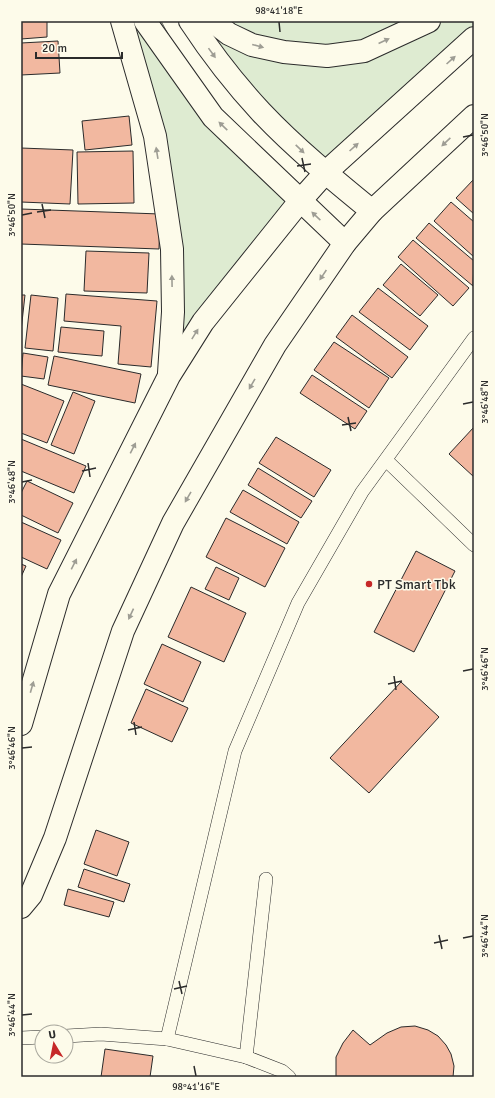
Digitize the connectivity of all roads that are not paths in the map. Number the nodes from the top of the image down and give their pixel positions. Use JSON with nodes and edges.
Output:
{"nodes":[{"id":1,"x":122,"y":21,"type":"edge"},
{"id":2,"x":145,"y":21,"type":"edge"},
{"id":3,"x":190,"y":21,"type":"edge"},
{"id":4,"x":212,"y":21,"type":"edge"},
{"id":5,"x":429,"y":21,"type":"edge"},
{"id":6,"x":474,"y":38,"type":"edge"},
{"id":7,"x":474,"y":116,"type":"edge"},
{"id":8,"x":325,"y":173,"type":"junction"},
{"id":9,"x":300,"y":201,"type":"junction"},
{"id":10,"x":372,"y":211,"type":"junction"},
{"id":11,"x":345,"y":243,"type":"junction"},
{"id":12,"x":474,"y":338,"type":"edge"},
{"id":13,"x":169,"y":376,"type":"junction"},
{"id":14,"x":386,"y":460,"type":"junction"},
{"id":15,"x":474,"y":545,"type":"edge"},
{"id":16,"x":21,"y":724,"type":"edge"},
{"id":17,"x":266,"y":879,"type":"dead end"},
{"id":18,"x":21,"y":907,"type":"edge"},
{"id":19,"x":74,"y":1036,"type":"edge"},
{"id":20,"x":34,"y":1037,"type":"edge"},
{"id":21,"x":21,"y":1038,"type":"edge"},
{"id":22,"x":167,"y":1039,"type":"junction"},
{"id":23,"x":246,"y":1057,"type":"junction"},
{"id":24,"x":289,"y":1077,"type":"edge"}],
"edges":[{"from":13,"to":1,"type":"main road","one_way":true},
{"from":9,"to":2,"type":"main road","one_way":true},
{"from":3,"to":8,"type":"main road","one_way":true},
{"from":4,"to":5,"type":"main road","one_way":true},
{"from":8,"to":6,"type":"main road","one_way":true},
{"from":7,"to":10,"type":"main road","one_way":true},
{"from":8,"to":9,"type":"main road"},
{"from":8,"to":10,"type":"main road"},
{"from":11,"to":9,"type":"main road","one_way":true},
{"from":13,"to":9,"type":"main road","one_way":true},
{"from":10,"to":11,"type":"main road"},
{"from":11,"to":18,"type":"main road","one_way":true},
{"from":12,"to":14,"type":"lane"},
{"from":16,"to":13,"type":"main road","one_way":true},
{"from":14,"to":15,"type":"lane"},
{"from":14,"to":22,"type":"lane"},
{"from":17,"to":23,"type":"lane"},
{"from":19,"to":22,"type":"lane"},
{"from":20,"to":21,"type":"lane"},
{"from":22,"to":23,"type":"lane"},
{"from":23,"to":24,"type":"lane"}]}
